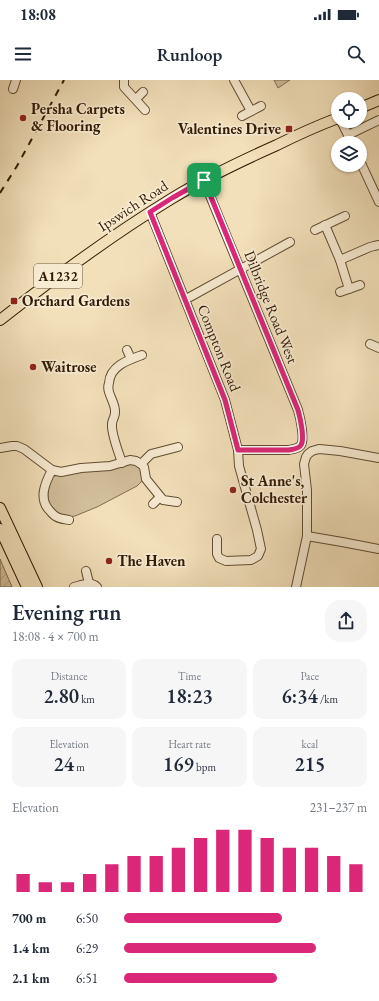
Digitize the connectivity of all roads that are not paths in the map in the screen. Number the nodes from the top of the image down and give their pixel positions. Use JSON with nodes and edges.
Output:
{"nodes":[{"id":1,"x":16,"y":80,"type":"edge"},
{"id":2,"x":124,"y":80,"type":"edge"},
{"id":3,"x":234,"y":80,"type":"edge"},
{"id":4,"x":13,"y":89,"type":"dead end"},
{"id":5,"x":143,"y":92,"type":"dead end"},
{"id":6,"x":136,"y":100,"type":"junction"},
{"id":7,"x":379,"y":100,"type":"edge"},
{"id":8,"x":367,"y":105,"type":"edge"},
{"id":9,"x":261,"y":106,"type":"dead end"},
{"id":10,"x":145,"y":110,"type":"dead end"},
{"id":11,"x":251,"y":111,"type":"junction"},
{"id":12,"x":242,"y":116,"type":"dead end"},
{"id":13,"x":379,"y":120,"type":"edge"},
{"id":14,"x":331,"y":121,"type":"edge"},
{"id":15,"x":344,"y":128,"type":"edge"},
{"id":16,"x":348,"y":135,"type":"joint"},
{"id":17,"x":367,"y":172,"type":"edge"},
{"id":18,"x":204,"y":180,"type":"junction"},
{"id":19,"x":376,"y":188,"type":"edge"},
{"id":20,"x":379,"y":202,"type":"edge"},
{"id":21,"x":150,"y":212,"type":"junction"},
{"id":22,"x":344,"y":216,"type":"dead end"},
{"id":23,"x":325,"y":225,"type":"junction"},
{"id":24,"x":315,"y":230,"type":"dead end"},
{"id":25,"x":290,"y":242,"type":"dead end"},
{"id":26,"x":379,"y":246,"type":"edge"},
{"id":27,"x":340,"y":260,"type":"junction"},
{"id":28,"x":240,"y":269,"type":"junction"},
{"id":29,"x":360,"y":285,"type":"dead end"},
{"id":30,"x":349,"y":289,"type":"junction"},
{"id":31,"x":340,"y":292,"type":"dead end"},
{"id":32,"x":188,"y":298,"type":"dead end"},
{"id":33,"x":0,"y":320,"type":"edge"},
{"id":34,"x":370,"y":344,"type":"dead end"},
{"id":35,"x":379,"y":348,"type":"edge"},
{"id":36,"x":127,"y":350,"type":"dead end"},
{"id":37,"x":142,"y":355,"type":"dead end"},
{"id":38,"x":131,"y":359,"type":"junction"},
{"id":39,"x":178,"y":447,"type":"dead end"},
{"id":40,"x":0,"y":448,"type":"edge"},
{"id":41,"x":238,"y":450,"type":"junction"},
{"id":42,"x":379,"y":458,"type":"edge"},
{"id":43,"x":122,"y":463,"type":"junction"},
{"id":44,"x":141,"y":464,"type":"junction"},
{"id":45,"x":52,"y":470,"type":"junction"},
{"id":46,"x":160,"y":497,"type":"junction"},
{"id":47,"x":177,"y":502,"type":"dead end"},
{"id":48,"x":153,"y":504,"type":"dead end"},
{"id":49,"x":0,"y":508,"type":"edge"},
{"id":50,"x":54,"y":516,"type":"junction"},
{"id":51,"x":69,"y":520,"type":"dead end"},
{"id":52,"x":49,"y":524,"type":"dead end"},
{"id":53,"x":0,"y":529,"type":"edge"},
{"id":54,"x":307,"y":536,"type":"junction"},
{"id":55,"x":217,"y":539,"type":"dead end"},
{"id":56,"x":379,"y":549,"type":"edge"},
{"id":57,"x":86,"y":571,"type":"dead end"},
{"id":58,"x":88,"y":583,"type":"junction"},
{"id":59,"x":27,"y":587,"type":"edge"},
{"id":60,"x":36,"y":587,"type":"edge"},
{"id":61,"x":74,"y":587,"type":"edge"},
{"id":62,"x":98,"y":587,"type":"edge"},
{"id":63,"x":296,"y":587,"type":"edge"}],
"edges":[{"from":1,"to":4,"type":"street"},
{"from":2,"to":6,"type":"street"},
{"from":3,"to":11,"type":"street"},
{"from":5,"to":6,"type":"street"},
{"from":6,"to":10,"type":"street"},
{"from":7,"to":8,"type":"main road"},
{"from":9,"to":11,"type":"street"},
{"from":11,"to":12,"type":"street"},
{"from":13,"to":16,"type":"street"},
{"from":14,"to":18,"type":"main road","name":"Ipswich Road","number":"A1232"},
{"from":15,"to":16,"type":"street"},
{"from":17,"to":19,"type":"street"},
{"from":18,"to":21,"type":"main road","name":"Ipswich Road","number":"A1232"},
{"from":18,"to":28,"type":"street","name":"Dilbridge Road West"},
{"from":19,"to":20,"type":"street"},
{"from":21,"to":33,"type":"main road","name":"Ipswich Road","number":"A1232"},
{"from":21,"to":41,"type":"street","name":"Compton Road"},
{"from":22,"to":23,"type":"street"},
{"from":23,"to":24,"type":"street"},
{"from":23,"to":27,"type":"street"},
{"from":25,"to":28,"type":"street"},
{"from":26,"to":27,"type":"street"},
{"from":27,"to":30,"type":"street"},
{"from":28,"to":32,"type":"street"},
{"from":28,"to":41,"type":"street","name":"Dilbridge Road West"},
{"from":29,"to":30,"type":"street"},
{"from":30,"to":31,"type":"street"},
{"from":34,"to":35,"type":"street"},
{"from":36,"to":38,"type":"street"},
{"from":37,"to":38,"type":"street"},
{"from":38,"to":43,"type":"street"},
{"from":39,"to":44,"type":"street"},
{"from":40,"to":45,"type":"street"},
{"from":41,"to":55,"type":"street","name":"Compton Road"},
{"from":42,"to":54,"type":"street"},
{"from":43,"to":44,"type":"street"},
{"from":43,"to":45,"type":"street"},
{"from":44,"to":46,"type":"street"},
{"from":45,"to":50,"type":"street"},
{"from":46,"to":47,"type":"street"},
{"from":46,"to":48,"type":"street"},
{"from":49,"to":60,"type":"main road"},
{"from":50,"to":51,"type":"street"},
{"from":50,"to":52,"type":"street"},
{"from":53,"to":59,"type":"main road"},
{"from":54,"to":56,"type":"street"},
{"from":54,"to":63,"type":"street"},
{"from":57,"to":58,"type":"street"},
{"from":58,"to":61,"type":"street"},
{"from":58,"to":62,"type":"street"}]}
